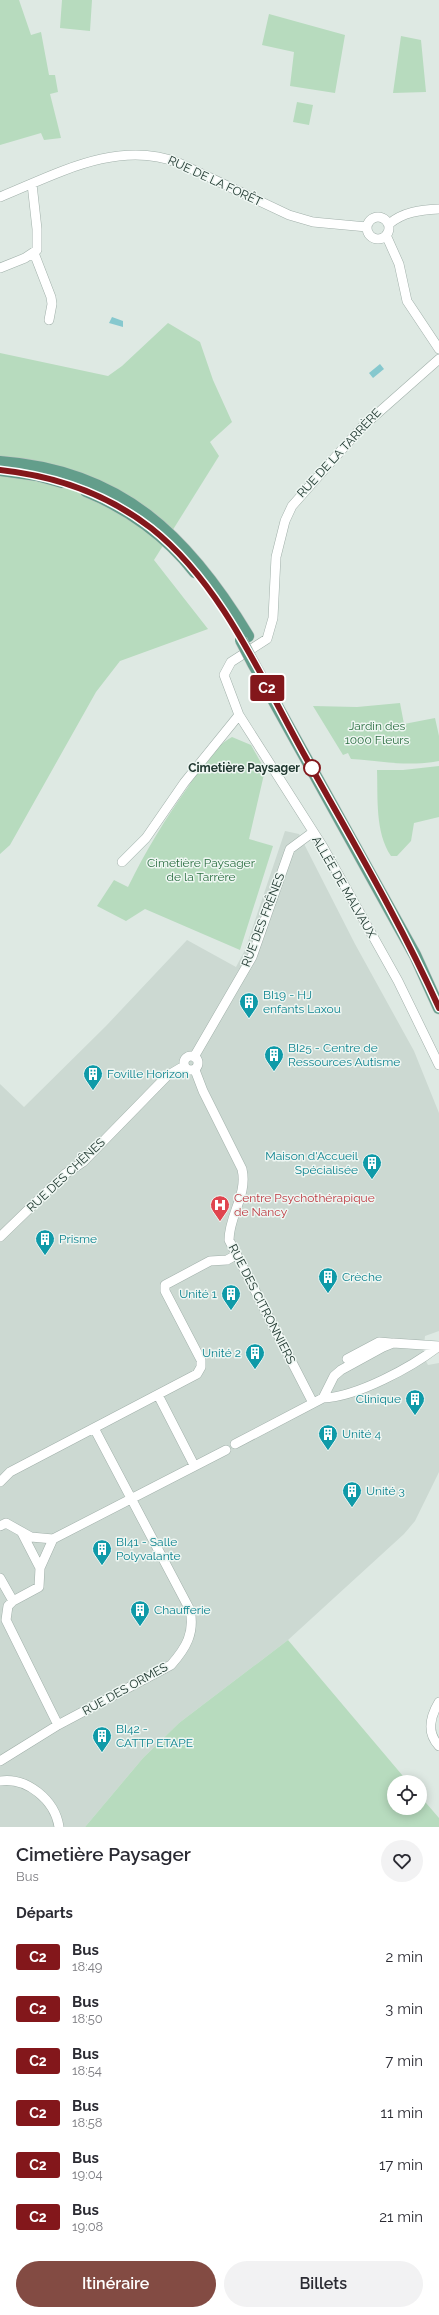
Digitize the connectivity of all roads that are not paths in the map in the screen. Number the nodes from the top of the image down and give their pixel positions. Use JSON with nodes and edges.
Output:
{"nodes":[{"id":1,"x":32,"y":184,"type":"junction"},
{"id":2,"x":0,"y":197,"type":"edge"},
{"id":3,"x":439,"y":209,"type":"edge"},
{"id":4,"x":388,"y":224,"type":"junction"},
{"id":5,"x":367,"y":227,"type":"junction"},
{"id":6,"x":386,"y":235,"type":"junction"},
{"id":7,"x":34,"y":253,"type":"junction"},
{"id":8,"x":0,"y":268,"type":"edge"},
{"id":9,"x":49,"y":320,"type":"dead end"},
{"id":10,"x":439,"y":349,"type":"edge"},
{"id":11,"x":439,"y":359,"type":"edge"},
{"id":12,"x":0,"y":462,"type":"edge"},
{"id":13,"x":0,"y":470,"type":"edge"},
{"id":14,"x":244,"y":638,"type":"junction"},
{"id":15,"x":257,"y":660,"type":"junction"},
{"id":16,"x":238,"y":715,"type":"junction"},
{"id":17,"x":313,"y":832,"type":"junction"},
{"id":18,"x":122,"y":862,"type":"dead end"},
{"id":19,"x":439,"y":992,"type":"edge"},
{"id":20,"x":439,"y":1008,"type":"edge"},
{"id":21,"x":194,"y":1056,"type":"junction"},
{"id":22,"x":439,"y":1065,"type":"edge"},
{"id":23,"x":184,"y":1066,"type":"junction"},
{"id":24,"x":195,"y":1070,"type":"junction"},
{"id":25,"x":0,"y":1237,"type":"edge"},
{"id":26,"x":236,"y":1255,"type":"junction"},
{"id":27,"x":439,"y":1346,"type":"edge"},
{"id":28,"x":158,"y":1395,"type":"junction"},
{"id":29,"x":324,"y":1398,"type":"junction"},
{"id":30,"x":314,"y":1403,"type":"junction"},
{"id":31,"x":94,"y":1428,"type":"junction"},
{"id":32,"x":235,"y":1444,"type":"dead end"},
{"id":33,"x":226,"y":1450,"type":"dead end"},
{"id":34,"x":194,"y":1465,"type":"junction"},
{"id":35,"x":0,"y":1482,"type":"edge"},
{"id":36,"x":132,"y":1498,"type":"junction"},
{"id":37,"x":0,"y":1526,"type":"edge"},
{"id":38,"x":22,"y":1533,"type":"junction"},
{"id":39,"x":53,"y":1539,"type":"junction"},
{"id":40,"x":40,"y":1568,"type":"junction"},
{"id":41,"x":0,"y":1578,"type":"edge"},
{"id":42,"x":13,"y":1601,"type":"junction"},
{"id":43,"x":439,"y":1702,"type":"edge"},
{"id":44,"x":58,"y":1725,"type":"junction"},
{"id":45,"x":439,"y":1746,"type":"edge"},
{"id":46,"x":0,"y":1761,"type":"edge"},
{"id":47,"x":0,"y":1781,"type":"edge"},
{"id":48,"x":59,"y":1827,"type":"edge"}],
"edges":[{"from":1,"to":2,"type":"street","name":"RUE DE LA FORÊT"},
{"from":1,"to":5,"type":"street","name":"RUE DE LA FORÊT"},
{"from":1,"to":7,"type":"street"},
{"from":3,"to":4,"type":"street"},
{"from":4,"to":5,"type":"street"},
{"from":4,"to":6,"type":"street"},
{"from":5,"to":6,"type":"street"},
{"from":6,"to":10,"type":"street"},
{"from":7,"to":8,"type":"street"},
{"from":7,"to":9,"type":"street"},
{"from":11,"to":16,"type":"street","name":"RUE DE LA TARRÈRE"},
{"from":12,"to":14,"type":"main road"},
{"from":13,"to":14,"type":"main road"},
{"from":14,"to":15,"type":"main road"},
{"from":15,"to":19,"type":"main road"},
{"from":15,"to":20,"type":"main road"},
{"from":16,"to":17,"type":"street","name":"ALLÉE DE MALVAUX"},
{"from":16,"to":18,"type":"street"},
{"from":17,"to":21,"type":"street","name":"RUE DES FRÊNES"},
{"from":17,"to":22,"type":"street","name":"ALLÉE DE MALVAUX"},
{"from":21,"to":23,"type":"street"},
{"from":21,"to":24,"type":"street"},
{"from":23,"to":24,"type":"street"},
{"from":23,"to":25,"type":"street","name":"RUE DES CHÊNES"},
{"from":24,"to":26,"type":"street","name":"RUE DES CITRONNIERS"},
{"from":26,"to":28,"type":"street"},
{"from":26,"to":30,"type":"street","name":"RUE DES CITRONNIERS"},
{"from":27,"to":29,"type":"street"},
{"from":27,"to":29,"type":"street"},
{"from":28,"to":31,"type":"street"},
{"from":28,"to":34,"type":"street"},
{"from":29,"to":30,"type":"street"},
{"from":30,"to":32,"type":"street"},
{"from":31,"to":35,"type":"street"},
{"from":31,"to":36,"type":"street","name":"RUE DES ORMES"},
{"from":33,"to":34,"type":"street"},
{"from":34,"to":36,"type":"street"},
{"from":36,"to":39,"type":"street"},
{"from":36,"to":44,"type":"street","name":"RUE DES ORMES"},
{"from":37,"to":38,"type":"street"},
{"from":38,"to":39,"type":"street"},
{"from":38,"to":40,"type":"street"},
{"from":39,"to":40,"type":"street"},
{"from":40,"to":42,"type":"street"},
{"from":41,"to":42,"type":"street"},
{"from":42,"to":44,"type":"street"},
{"from":43,"to":45,"type":"street"},
{"from":44,"to":46,"type":"street","name":"RUE DES ORMES"},
{"from":47,"to":48,"type":"street"}]}
